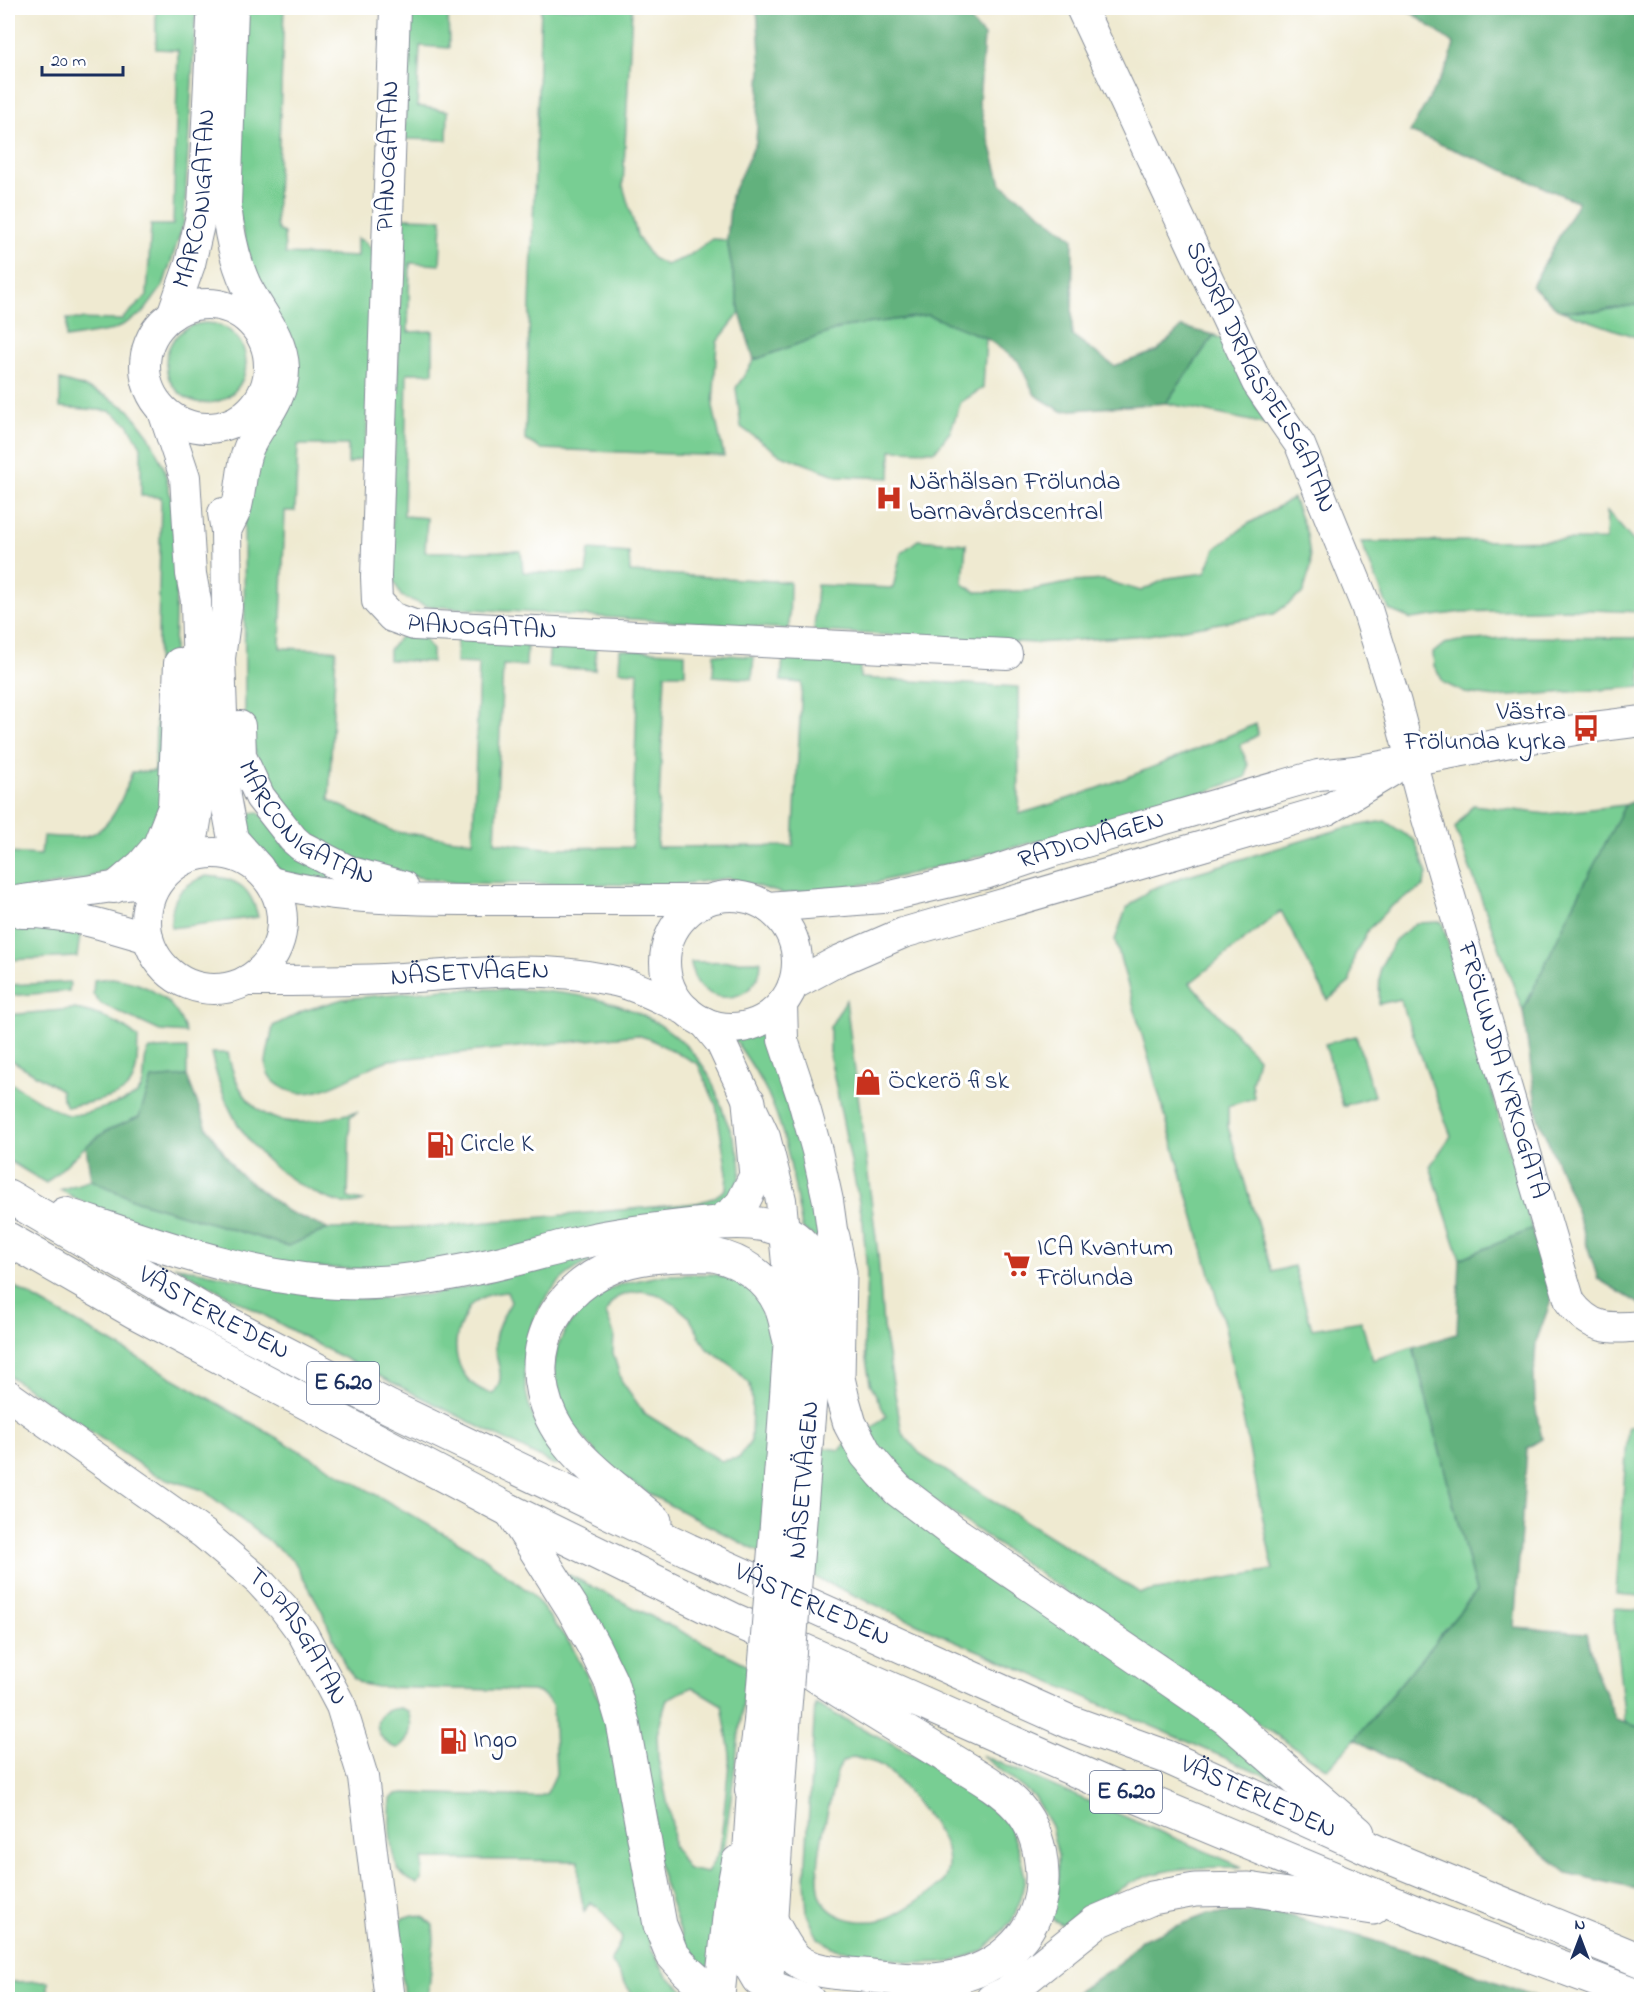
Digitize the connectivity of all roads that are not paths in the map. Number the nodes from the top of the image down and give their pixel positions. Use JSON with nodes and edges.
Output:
{"nodes":[{"id":1,"x":213,"y":8,"type":"edge"},
{"id":2,"x":233,"y":8,"type":"edge"},
{"id":3,"x":395,"y":8,"type":"edge"},
{"id":4,"x":1081,"y":8,"type":"edge"},
{"id":5,"x":255,"y":301,"type":"junction"},
{"id":6,"x":172,"y":315,"type":"junction"},
{"id":7,"x":261,"y":334,"type":"junction"},
{"id":8,"x":260,"y":399,"type":"junction"},
{"id":9,"x":163,"y":411,"type":"junction"},
{"id":10,"x":226,"y":531,"type":"junction"},
{"id":11,"x":191,"y":574,"type":"junction"},
{"id":12,"x":227,"y":607,"type":"junction"},
{"id":13,"x":1007,"y":654,"type":"dead end"},
{"id":14,"x":1641,"y":721,"type":"edge"},
{"id":15,"x":1411,"y":760,"type":"junction"},
{"id":16,"x":168,"y":871,"type":"junction"},
{"id":17,"x":265,"y":875,"type":"junction"},
{"id":18,"x":114,"y":888,"type":"junction"},
{"id":19,"x":455,"y":900,"type":"junction"},
{"id":20,"x":705,"y":900,"type":"junction"},
{"id":21,"x":8,"y":902,"type":"edge"},
{"id":22,"x":768,"y":907,"type":"junction"},
{"id":23,"x":8,"y":913,"type":"edge"},
{"id":24,"x":148,"y":939,"type":"junction"},
{"id":25,"x":246,"y":981,"type":"junction"},
{"id":26,"x":788,"y":994,"type":"junction"},
{"id":27,"x":695,"y":1016,"type":"junction"},
{"id":28,"x":749,"y":1102,"type":"junction"},
{"id":29,"x":8,"y":1195,"type":"edge"},
{"id":30,"x":718,"y":1223,"type":"junction"},
{"id":31,"x":785,"y":1231,"type":"junction"},
{"id":32,"x":833,"y":1237,"type":"junction"},
{"id":33,"x":8,"y":1239,"type":"edge"},
{"id":34,"x":819,"y":1309,"type":"junction"},
{"id":35,"x":1641,"y":1326,"type":"edge"},
{"id":36,"x":789,"y":1338,"type":"junction"},
{"id":37,"x":8,"y":1395,"type":"edge"},
{"id":38,"x":795,"y":1440,"type":"junction"},
{"id":39,"x":511,"y":1511,"type":"junction"},
{"id":40,"x":688,"y":1550,"type":"junction"},
{"id":41,"x":732,"y":1619,"type":"junction"},
{"id":42,"x":772,"y":1724,"type":"junction"},
{"id":43,"x":754,"y":1768,"type":"junction"},
{"id":44,"x":1384,"y":1856,"type":"junction"},
{"id":45,"x":1422,"y":1915,"type":"junction"},
{"id":46,"x":772,"y":1922,"type":"junction"},
{"id":47,"x":1641,"y":1961,"type":"edge"},
{"id":48,"x":768,"y":1993,"type":"edge"},
{"id":49,"x":1641,"y":1997,"type":"edge"},
{"id":50,"x":390,"y":2000,"type":"edge"},
{"id":51,"x":719,"y":2000,"type":"edge"},
{"id":52,"x":808,"y":2000,"type":"edge"},
{"id":53,"x":992,"y":2000,"type":"edge"}],
"edges":[{"from":1,"to":6,"type":"street","name":"MARCONIGATAN"},
{"from":2,"to":5,"type":"street","name":"MARCONIGATAN"},
{"from":3,"to":13,"type":"street","name":"PIANOGATAN"},
{"from":4,"to":15,"type":"street","name":"SÖDRA DRAGSPELSGATAN"},
{"from":5,"to":7,"type":"street","name":"MARCONIGATAN"},
{"from":5,"to":10,"type":"street","name":"MARCONIGATAN"},
{"from":6,"to":7,"type":"street"},
{"from":6,"to":9,"type":"street"},
{"from":7,"to":8,"type":"street"},
{"from":8,"to":9,"type":"street"},
{"from":8,"to":10,"type":"street","name":"MARCONIGATAN"},
{"from":9,"to":11,"type":"street","name":"MARCONIGATAN"},
{"from":10,"to":12,"type":"street","name":"MARCONIGATAN"},
{"from":11,"to":16,"type":"street","name":"MARCONIGATAN"},
{"from":11,"to":18,"type":"street","name":"MARCONIGATAN"},
{"from":12,"to":17,"type":"street","name":"MARCONIGATAN"},
{"from":12,"to":19,"type":"street","name":"MARCONIGATAN"},
{"from":14,"to":15,"type":"street","name":"RADIOVÄGEN"},
{"from":15,"to":22,"type":"street","name":"RADIOVÄGEN"},
{"from":15,"to":26,"type":"street","name":"RADIOVÄGEN"},
{"from":15,"to":35,"type":"street","name":"FRÖLUNDA KYRKOGATA"},
{"from":16,"to":17,"type":"street"},
{"from":16,"to":18,"type":"street"},
{"from":16,"to":24,"type":"street"},
{"from":17,"to":19,"type":"street"},
{"from":17,"to":25,"type":"street"},
{"from":18,"to":21,"type":"street"},
{"from":19,"to":20,"type":"street"},
{"from":20,"to":22,"type":"street"},
{"from":20,"to":27,"type":"street"},
{"from":22,"to":26,"type":"street"},
{"from":23,"to":24,"type":"street"},
{"from":24,"to":25,"type":"street"},
{"from":25,"to":27,"type":"street","name":"NÄSETVÄGEN"},
{"from":26,"to":27,"type":"street"},
{"from":26,"to":32,"type":"street","name":"NÄSETVÄGEN"},
{"from":27,"to":28,"type":"street","name":"NÄSETVÄGEN"},
{"from":28,"to":30,"type":"highway"},
{"from":28,"to":31,"type":"street","name":"NÄSETVÄGEN"},
{"from":29,"to":30,"type":"highway"},
{"from":29,"to":40,"type":"highway","name":"VÄSTERLEDEN","number":"E 6.20"},
{"from":30,"to":31,"type":"highway"},
{"from":31,"to":34,"type":"highway"},
{"from":31,"to":36,"type":"street","name":"NÄSETVÄGEN"},
{"from":32,"to":34,"type":"street","name":"NÄSETVÄGEN"},
{"from":32,"to":44,"type":"highway"},
{"from":33,"to":39,"type":"highway","name":"VÄSTERLEDEN","number":"E 6.20"},
{"from":34,"to":38,"type":"street","name":"NÄSETVÄGEN"},
{"from":36,"to":38,"type":"street","name":"NÄSETVÄGEN"},
{"from":36,"to":40,"type":"highway"},
{"from":37,"to":50,"type":"street","name":"TOPASGATAN"},
{"from":38,"to":42,"type":"street","name":"NÄSETVÄGEN","bridge":true},
{"from":39,"to":41,"type":"highway","name":"VÄSTERLEDEN","number":"E 6.20"},
{"from":39,"to":51,"type":"highway"},
{"from":40,"to":44,"type":"highway","name":"VÄSTERLEDEN","number":"E 6.20"},
{"from":41,"to":45,"type":"highway","name":"VÄSTERLEDEN","number":"E 6.20"},
{"from":41,"to":46,"type":"highway"},
{"from":42,"to":43,"type":"street","name":"NÄSETVÄGEN"},
{"from":42,"to":46,"type":"street","name":"NÄSETVÄGEN"},
{"from":43,"to":48,"type":"highway"},
{"from":43,"to":51,"type":"street","name":"NÄSETVÄGEN"},
{"from":44,"to":47,"type":"highway","name":"VÄSTERLEDEN","number":"E 6.20"},
{"from":45,"to":49,"type":"highway","name":"VÄSTERLEDEN","number":"E 6.20"},
{"from":45,"to":53,"type":"highway"},
{"from":46,"to":48,"type":"street","name":"NÄSETVÄGEN"},
{"from":48,"to":52,"type":"highway"}]}
